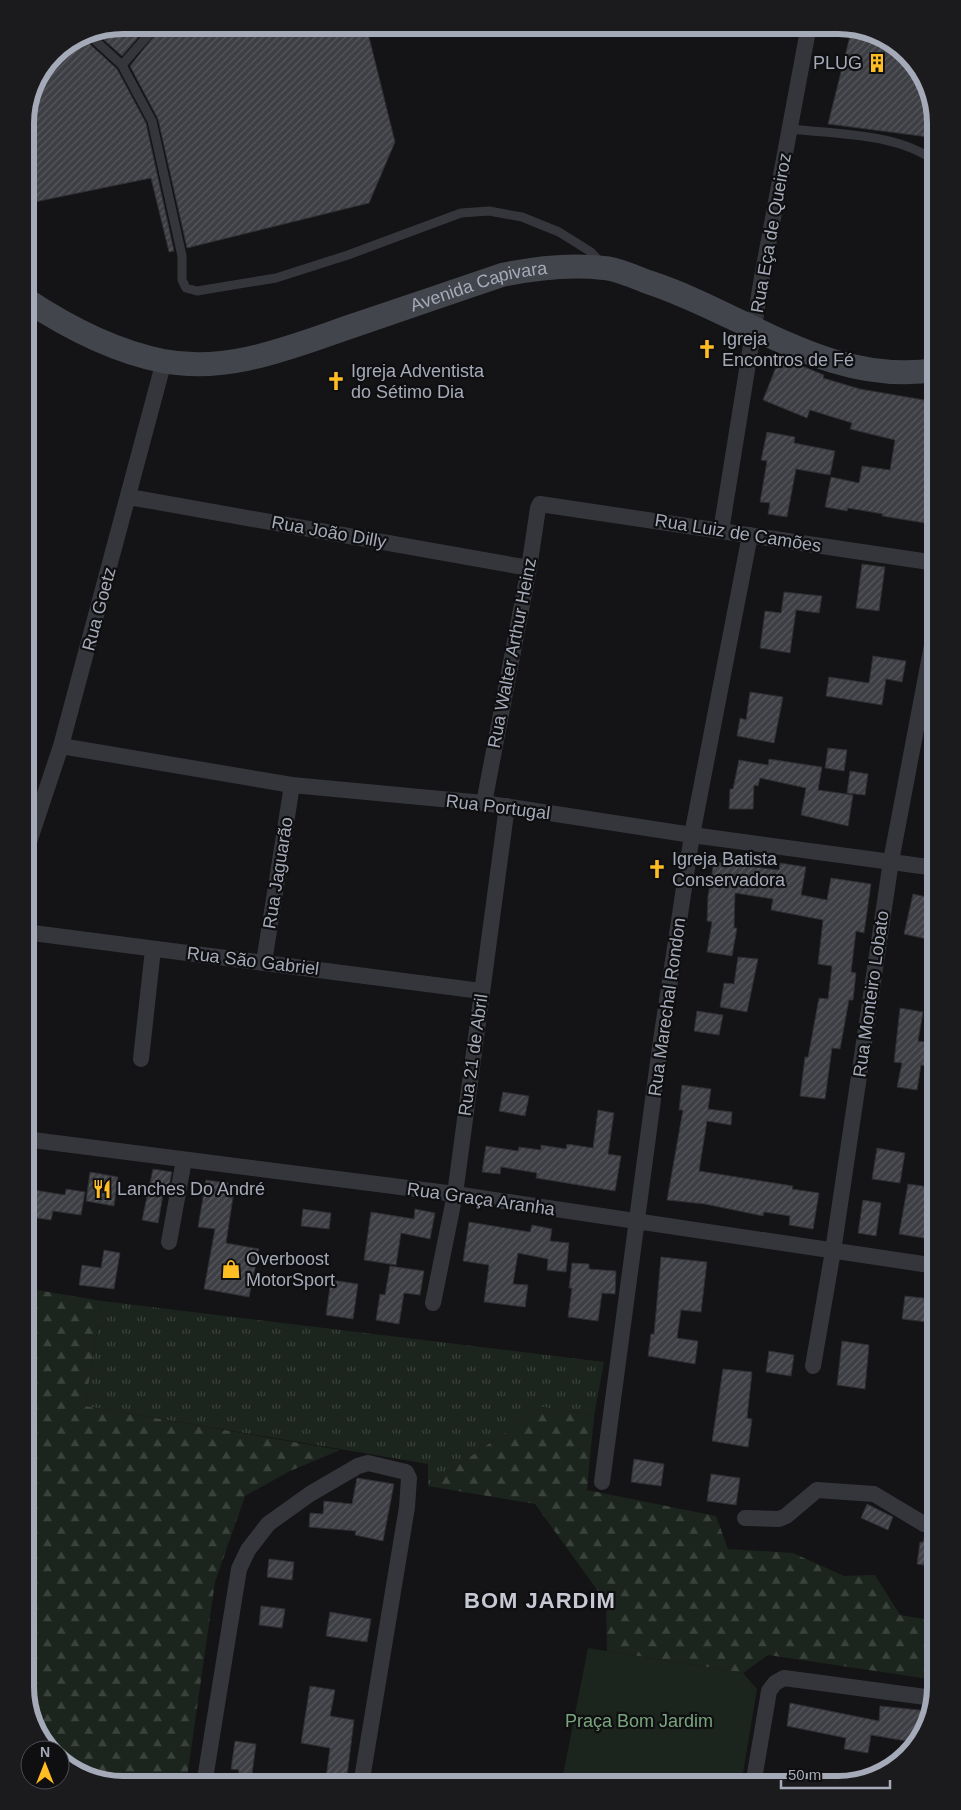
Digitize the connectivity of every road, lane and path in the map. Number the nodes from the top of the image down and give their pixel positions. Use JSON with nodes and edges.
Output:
{"nodes":[{"id":1,"x":149,"y":34,"type":"edge"},
{"id":2,"x":807,"y":34,"type":"edge"},
{"id":3,"x":93,"y":39,"type":"edge"},
{"id":4,"x":122,"y":65,"type":"junction"},
{"id":5,"x":790,"y":129,"type":"junction"},
{"id":6,"x":927,"y":155,"type":"edge"},
{"id":7,"x":605,"y":268,"type":"junction"},
{"id":8,"x":34,"y":305,"type":"edge"},
{"id":9,"x":754,"y":329,"type":"junction"},
{"id":10,"x":164,"y":361,"type":"junction"},
{"id":11,"x":927,"y":372,"type":"edge"},
{"id":12,"x":129,"y":497,"type":"junction"},
{"id":13,"x":540,"y":504,"type":"joint"},
{"id":14,"x":721,"y":531,"type":"junction"},
{"id":15,"x":750,"y":535,"type":"junction"},
{"id":16,"x":927,"y":562,"type":"edge"},
{"id":17,"x":529,"y":568,"type":"junction"},
{"id":18,"x":927,"y":671,"type":"edge"},
{"id":19,"x":61,"y":746,"type":"junction"},
{"id":20,"x":292,"y":785,"type":"junction"},
{"id":21,"x":484,"y":803,"type":"junction"},
{"id":22,"x":34,"y":805,"type":"edge"},
{"id":23,"x":507,"y":806,"type":"junction"},
{"id":24,"x":692,"y":835,"type":"junction"},
{"id":25,"x":891,"y":861,"type":"junction"},
{"id":26,"x":927,"y":867,"type":"edge"},
{"id":27,"x":34,"y":933,"type":"edge"},
{"id":28,"x":153,"y":949,"type":"junction"},
{"id":29,"x":264,"y":962,"type":"junction"},
{"id":30,"x":481,"y":991,"type":"junction"},
{"id":31,"x":141,"y":1059,"type":"dead end"},
{"id":32,"x":34,"y":1140,"type":"edge"},
{"id":33,"x":184,"y":1160,"type":"junction"},
{"id":34,"x":454,"y":1194,"type":"junction"},
{"id":35,"x":638,"y":1221,"type":"junction"},
{"id":36,"x":169,"y":1242,"type":"dead end"},
{"id":37,"x":833,"y":1251,"type":"junction"},
{"id":38,"x":927,"y":1265,"type":"edge"},
{"id":39,"x":433,"y":1303,"type":"dead end"},
{"id":40,"x":813,"y":1366,"type":"dead end"},
{"id":41,"x":602,"y":1482,"type":"dead end"},
{"id":42,"x":745,"y":1518,"type":"dead end"},
{"id":43,"x":927,"y":1525,"type":"edge"},
{"id":44,"x":926,"y":1697,"type":"edge"},
{"id":45,"x":206,"y":1776,"type":"edge"},
{"id":46,"x":362,"y":1776,"type":"edge"},
{"id":47,"x":755,"y":1776,"type":"edge"}],
"edges":[{"from":1,"to":4,"type":"lane"},
{"from":2,"to":5,"type":"street","name":"Rua Eça de Queiroz"},
{"from":3,"to":4,"type":"lane"},
{"from":4,"to":7,"type":"lane"},
{"from":5,"to":6,"type":"lane"},
{"from":5,"to":9,"type":"street","name":"Rua Eça de Queiroz"},
{"from":7,"to":9,"type":"main road","name":"Avenida Capivara"},
{"from":7,"to":10,"type":"main road","name":"Avenida Capivara"},
{"from":8,"to":10,"type":"main road","name":"Avenida Capivara"},
{"from":9,"to":11,"type":"main road","name":"Avenida Capivara"},
{"from":9,"to":14,"type":"street","name":"Rua Eça de Queiroz"},
{"from":10,"to":12,"type":"street","name":"Rua Goetz"},
{"from":12,"to":17,"type":"street","name":"Rua João Dilly"},
{"from":12,"to":19,"type":"street","name":"Rua Goetz"},
{"from":13,"to":14,"type":"street","name":"Rua Luiz de Camões"},
{"from":13,"to":17,"type":"street","name":"Rua Walter Arthur Heinz"},
{"from":14,"to":15,"type":"street","name":"Rua Luiz de Camões"},
{"from":15,"to":16,"type":"street","name":"Rua Luiz de Camões"},
{"from":15,"to":24,"type":"street","name":"Rua Marechal Rondon"},
{"from":17,"to":21,"type":"street","name":"Rua Walter Arthur Heinz"},
{"from":18,"to":25,"type":"street","name":"Rua Monteiro Lobato"},
{"from":19,"to":20,"type":"street","name":"Rua Portugal"},
{"from":19,"to":22,"type":"street","name":"Rua Goetz"},
{"from":20,"to":21,"type":"street","name":"Rua Portugal"},
{"from":20,"to":29,"type":"street","name":"Rua Jaguarão"},
{"from":21,"to":23,"type":"street","name":"Rua Portugal"},
{"from":23,"to":24,"type":"street","name":"Rua Portugal"},
{"from":23,"to":30,"type":"street","name":"Rua 21 de Abril"},
{"from":24,"to":25,"type":"street","name":"Rua Portugal"},
{"from":24,"to":35,"type":"street","name":"Rua Marechal Rondon"},
{"from":25,"to":26,"type":"street","name":"Rua Portugal"},
{"from":25,"to":37,"type":"street","name":"Rua Monteiro Lobato"},
{"from":27,"to":28,"type":"street","name":"Rua São Gabriel"},
{"from":28,"to":29,"type":"street","name":"Rua São Gabriel"},
{"from":28,"to":31,"type":"street"},
{"from":29,"to":30,"type":"street","name":"Rua São Gabriel"},
{"from":30,"to":34,"type":"street","name":"Rua 21 de Abril"},
{"from":32,"to":33,"type":"street","name":"Rua Graça Aranha"},
{"from":33,"to":34,"type":"street","name":"Rua Graça Aranha"},
{"from":33,"to":36,"type":"street"},
{"from":34,"to":35,"type":"street","name":"Rua Graça Aranha"},
{"from":34,"to":39,"type":"street","name":"Rua 21 de Abril"},
{"from":35,"to":37,"type":"street","name":"Rua Graça Aranha"},
{"from":35,"to":41,"type":"street","name":"Rua Marechal Rondon"},
{"from":37,"to":38,"type":"street","name":"Rua Graça Aranha"},
{"from":37,"to":40,"type":"street","name":"Rua Monteiro Lobato"},
{"from":42,"to":43,"type":"street"},
{"from":44,"to":47,"type":"street"},
{"from":45,"to":46,"type":"street"}]}
